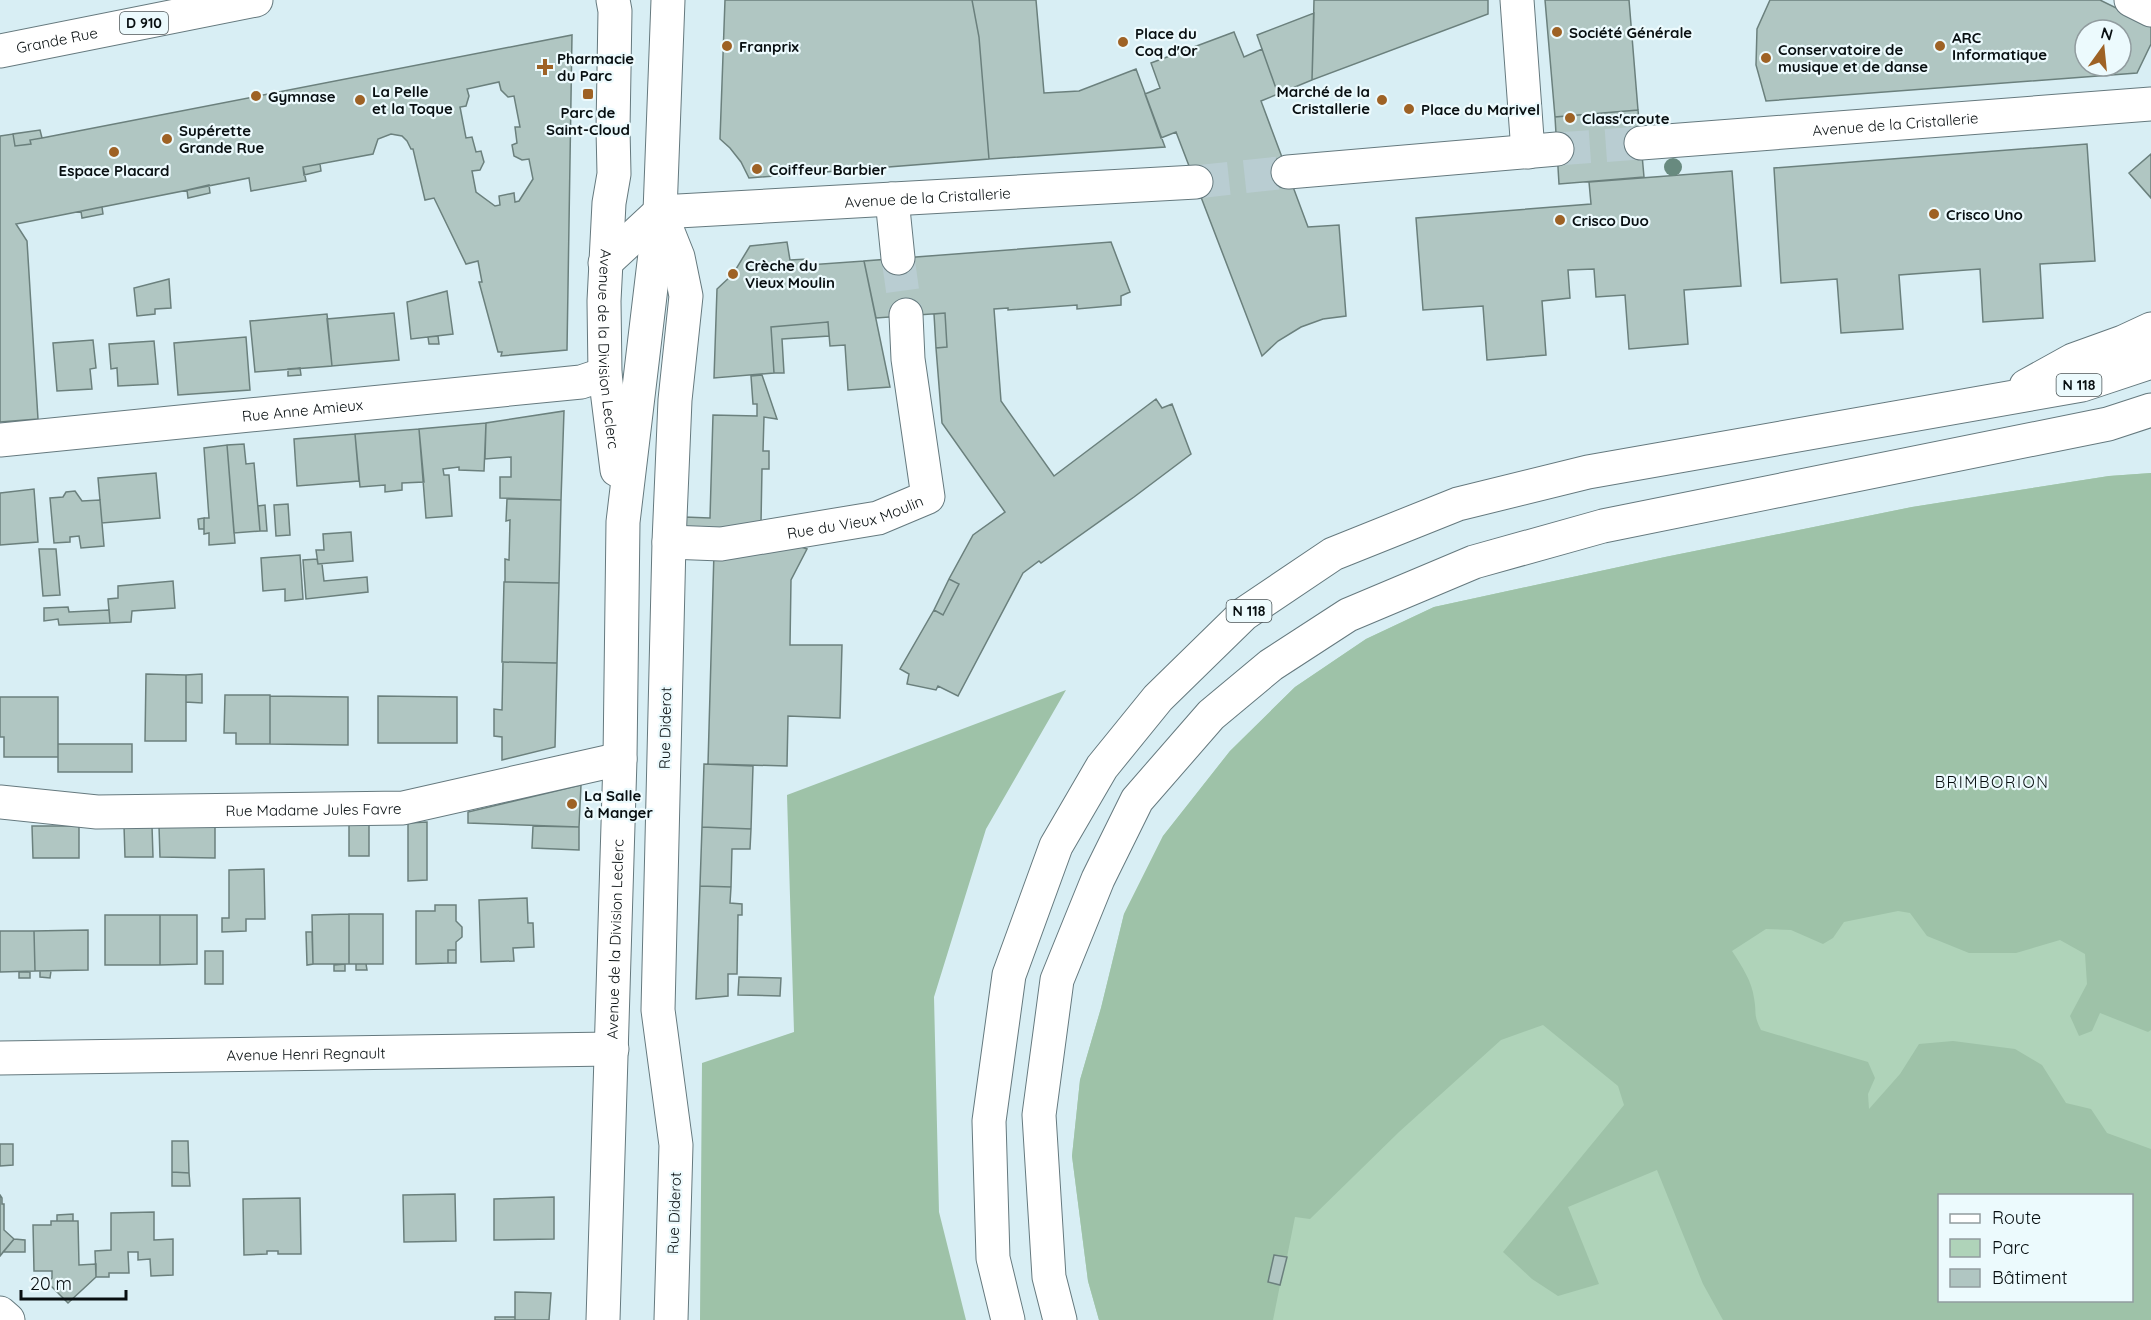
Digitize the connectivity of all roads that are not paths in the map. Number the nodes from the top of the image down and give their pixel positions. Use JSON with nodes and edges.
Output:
{"nodes":[{"id":1,"x":256,"y":0,"type":"edge"},
{"id":2,"x":613,"y":0,"type":"edge"},
{"id":3,"x":668,"y":0,"type":"edge"},
{"id":4,"x":1517,"y":0,"type":"edge"},
{"id":5,"x":2130,"y":0,"type":"edge"},
{"id":6,"x":2151,"y":10,"type":"edge"},
{"id":7,"x":0,"y":51,"type":"edge"},
{"id":8,"x":2151,"y":104,"type":"edge"},
{"id":9,"x":1641,"y":143,"type":"tunnel mouth"},
{"id":10,"x":1288,"y":172,"type":"tunnel mouth"},
{"id":11,"x":614,"y":174,"type":"junction"},
{"id":12,"x":1196,"y":182,"type":"tunnel mouth"},
{"id":13,"x":892,"y":200,"type":"junction"},
{"id":14,"x":660,"y":212,"type":"junction"},
{"id":15,"x":898,"y":258,"type":"tunnel mouth"},
{"id":16,"x":605,"y":263,"type":"junction"},
{"id":17,"x":906,"y":315,"type":"tunnel mouth"},
{"id":18,"x":2151,"y":329,"type":"edge"},
{"id":19,"x":2151,"y":362,"type":"edge"},
{"id":20,"x":605,"y":374,"type":"junction"},
{"id":21,"x":2004,"y":399,"type":"junction"},
{"id":22,"x":2151,"y":410,"type":"edge"},
{"id":23,"x":0,"y":440,"type":"edge"},
{"id":24,"x":623,"y":522,"type":"junction"},
{"id":25,"x":669,"y":542,"type":"junction"},
{"id":26,"x":620,"y":759,"type":"junction"},
{"id":27,"x":0,"y":802,"type":"edge"},
{"id":28,"x":612,"y":1049,"type":"junction"},
{"id":29,"x":0,"y":1058,"type":"edge"},
{"id":30,"x":0,"y":1313,"type":"edge"},
{"id":31,"x":8,"y":1320,"type":"edge"},
{"id":32,"x":603,"y":1320,"type":"edge"},
{"id":33,"x":671,"y":1320,"type":"edge"},
{"id":34,"x":1008,"y":1320,"type":"edge"},
{"id":35,"x":1060,"y":1320,"type":"edge"}],
"edges":[{"from":1,"to":7,"type":"main road","name":"Grande Rue","number":"D 910"},
{"from":2,"to":11,"type":"main road","name":"Avenue de la Division Leclerc"},
{"from":3,"to":14,"type":"main road","name":"Avenue de la Division Leclerc"},
{"from":4,"to":10,"type":"main road"},
{"from":5,"to":6,"type":"main road"},
{"from":8,"to":9,"type":"main road","name":"Avenue de la Cristallerie"},
{"from":11,"to":14,"type":"main road"},
{"from":11,"to":16,"type":"main road","name":"Avenue de la Division Leclerc"},
{"from":12,"to":13,"type":"main road","name":"Avenue de la Cristallerie"},
{"from":13,"to":14,"type":"main road","name":"Avenue de la Cristallerie"},
{"from":13,"to":15,"type":"main road"},
{"from":14,"to":16,"type":"main road"},
{"from":14,"to":24,"type":"main road","name":"Avenue de la Division Leclerc"},
{"from":14,"to":25,"type":"main road","name":"Rue Diderot"},
{"from":16,"to":20,"type":"main road","name":"Avenue de la Division Leclerc"},
{"from":17,"to":25,"type":"main road","name":"Rue du Vieux Moulin"},
{"from":18,"to":21,"type":"main road"},
{"from":19,"to":21,"type":"main road","number":"N 118"},
{"from":20,"to":23,"type":"main road","name":"Rue Anne Amieux"},
{"from":20,"to":24,"type":"main road","name":"Avenue de la Division Leclerc"},
{"from":21,"to":34,"type":"main road","number":"N 118"},
{"from":22,"to":35,"type":"main road"},
{"from":24,"to":26,"type":"main road","name":"Avenue de la Division Leclerc"},
{"from":25,"to":33,"type":"main road","name":"Rue Diderot"},
{"from":26,"to":27,"type":"main road","name":"Rue Madame Jules Favre"},
{"from":26,"to":28,"type":"main road","name":"Avenue de la Division Leclerc"},
{"from":28,"to":29,"type":"main road","name":"Avenue Henri Regnault"},
{"from":28,"to":32,"type":"main road","name":"Avenue de la Division Leclerc"},
{"from":30,"to":31,"type":"main road"}]}
